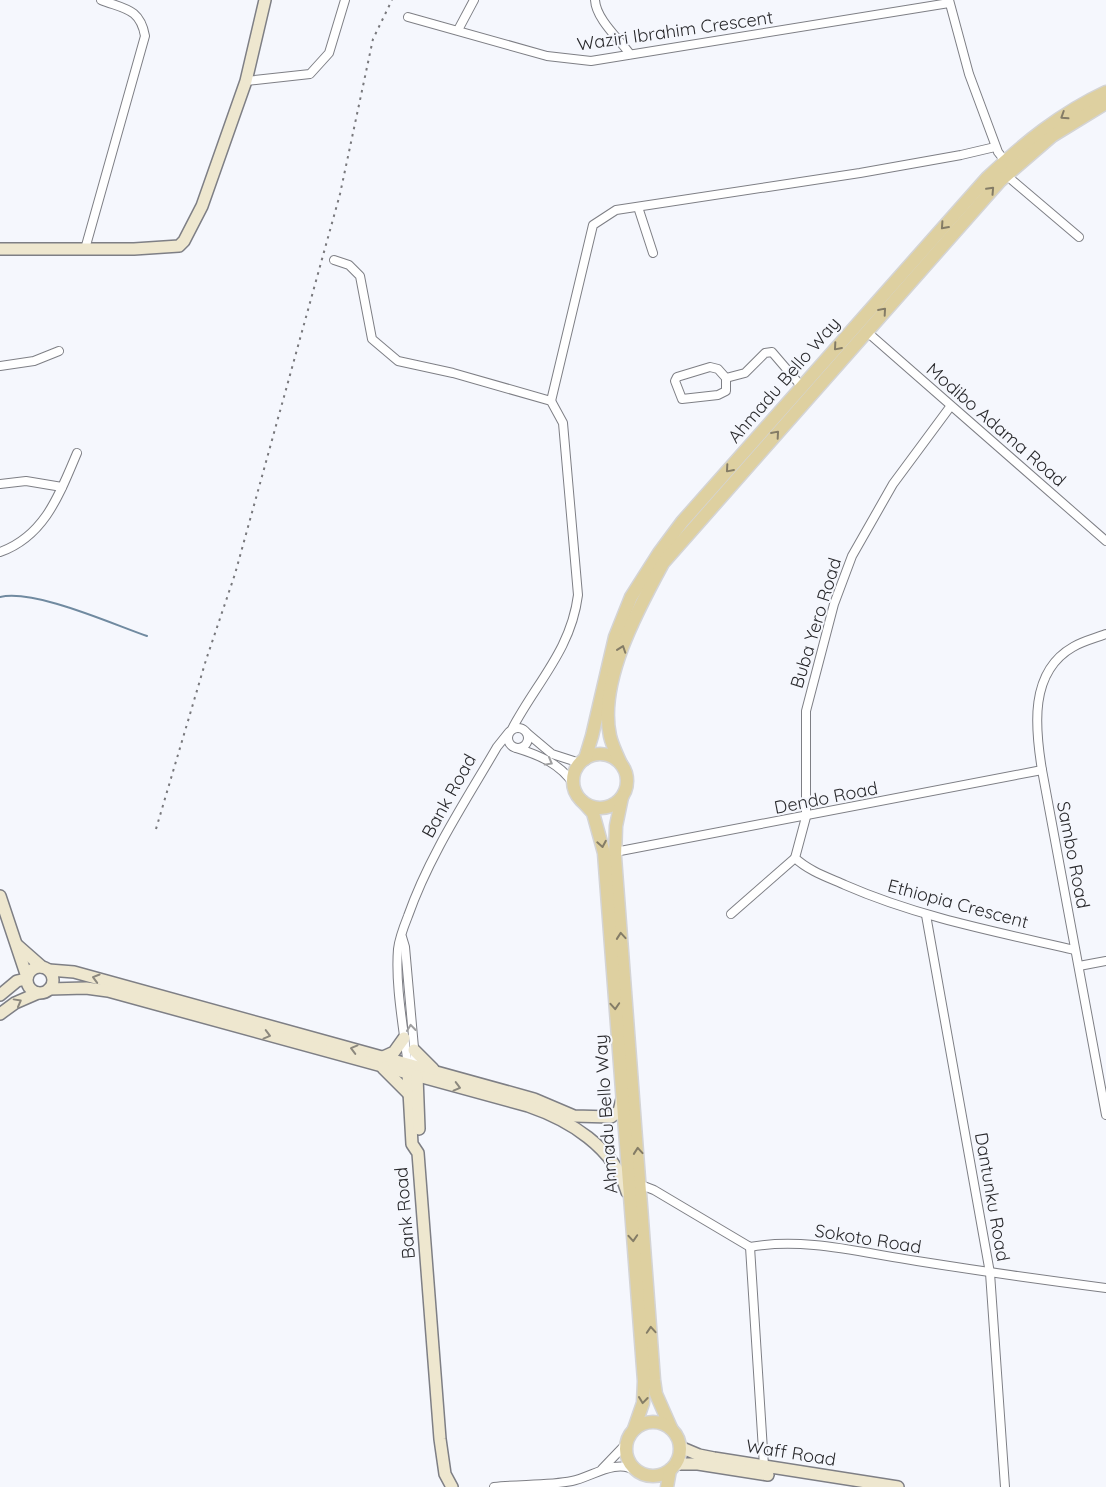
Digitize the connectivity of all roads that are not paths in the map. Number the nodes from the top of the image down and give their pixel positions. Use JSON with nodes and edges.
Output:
{"nodes":[{"id":1,"x":100,"y":0,"type":"edge"},
{"id":2,"x":265,"y":0,"type":"edge"},
{"id":3,"x":345,"y":0,"type":"edge"},
{"id":4,"x":474,"y":0,"type":"edge"},
{"id":5,"x":595,"y":0,"type":"edge"},
{"id":6,"x":949,"y":1,"type":"edge"},
{"id":7,"x":408,"y":17,"type":"dead end"},
{"id":8,"x":458,"y":30,"type":"junction"},
{"id":9,"x":630,"y":54,"type":"junction"},
{"id":10,"x":246,"y":81,"type":"junction"},
{"id":11,"x":1106,"y":92,"type":"edge"},
{"id":12,"x":1106,"y":103,"type":"edge"},
{"id":13,"x":996,"y":147,"type":"junction"},
{"id":14,"x":1005,"y":161,"type":"junction"},
{"id":15,"x":1006,"y":175,"type":"junction"},
{"id":16,"x":638,"y":207,"type":"junction"},
{"id":17,"x":1079,"y":237,"type":"dead end"},
{"id":18,"x":0,"y":249,"type":"edge"},
{"id":19,"x":85,"y":249,"type":"junction"},
{"id":20,"x":653,"y":252,"type":"dead end"},
{"id":21,"x":334,"y":260,"type":"dead end"},
{"id":22,"x":866,"y":332,"type":"junction"},
{"id":23,"x":59,"y":352,"type":"dead end"},
{"id":24,"x":0,"y":366,"type":"edge"},
{"id":25,"x":726,"y":378,"type":"junction"},
{"id":26,"x":802,"y":387,"type":"junction"},
{"id":27,"x":551,"y":401,"type":"junction"},
{"id":28,"x":950,"y":407,"type":"junction"},
{"id":29,"x":77,"y":453,"type":"dead end"},
{"id":30,"x":0,"y":484,"type":"edge"},
{"id":31,"x":62,"y":487,"type":"junction"},
{"id":32,"x":1106,"y":541,"type":"edge"},
{"id":33,"x":0,"y":552,"type":"edge"},
{"id":34,"x":1106,"y":634,"type":"edge"},
{"id":35,"x":525,"y":710,"type":"junction"},
{"id":36,"x":510,"y":730,"type":"junction"},
{"id":37,"x":526,"y":732,"type":"junction"},
{"id":38,"x":514,"y":748,"type":"junction"},
{"id":39,"x":492,"y":755,"type":"junction"},
{"id":40,"x":582,"y":761,"type":"junction"},
{"id":41,"x":621,"y":764,"type":"junction"},
{"id":42,"x":1042,"y":770,"type":"junction"},
{"id":43,"x":574,"y":786,"type":"junction"},
{"id":44,"x":622,"y":797,"type":"junction"},
{"id":45,"x":582,"y":801,"type":"junction"},
{"id":46,"x":806,"y":817,"type":"junction"},
{"id":47,"x":615,"y":852,"type":"junction"},
{"id":48,"x":795,"y":858,"type":"junction"},
{"id":49,"x":0,"y":896,"type":"edge"},
{"id":50,"x":731,"y":914,"type":"dead end"},
{"id":51,"x":926,"y":915,"type":"junction"},
{"id":52,"x":402,"y":937,"type":"junction"},
{"id":53,"x":17,"y":945,"type":"junction"},
{"id":54,"x":1075,"y":950,"type":"junction"},
{"id":55,"x":1106,"y":961,"type":"edge"},
{"id":56,"x":1079,"y":966,"type":"junction"},
{"id":57,"x":45,"y":968,"type":"junction"},
{"id":58,"x":27,"y":978,"type":"junction"},
{"id":59,"x":49,"y":989,"type":"junction"},
{"id":60,"x":38,"y":993,"type":"junction"},
{"id":61,"x":0,"y":995,"type":"edge"},
{"id":62,"x":0,"y":1014,"type":"edge"},
{"id":63,"x":404,"y":1038,"type":"junction"},
{"id":64,"x":414,"y":1050,"type":"junction"},
{"id":65,"x":383,"y":1062,"type":"junction"},
{"id":66,"x":412,"y":1070,"type":"junction"},
{"id":67,"x":435,"y":1076,"type":"junction"},
{"id":68,"x":414,"y":1095,"type":"junction"},
{"id":69,"x":622,"y":1095,"type":"junction"},
{"id":70,"x":1106,"y":1115,"type":"edge"},
{"id":71,"x":641,"y":1185,"type":"junction"},
{"id":72,"x":630,"y":1202,"type":"junction"},
{"id":73,"x":750,"y":1247,"type":"junction"},
{"id":74,"x":990,"y":1273,"type":"junction"},
{"id":75,"x":1106,"y":1288,"type":"edge"},
{"id":76,"x":671,"y":1428,"type":"junction"},
{"id":77,"x":634,"y":1429,"type":"junction"},
{"id":78,"x":625,"y":1445,"type":"junction"},
{"id":79,"x":680,"y":1446,"type":"junction"},
{"id":80,"x":764,"y":1466,"type":"junction"},
{"id":81,"x":673,"y":1467,"type":"junction"},
{"id":82,"x":597,"y":1472,"type":"junction"},
{"id":83,"x":641,"y":1477,"type":"edge"},
{"id":84,"x":452,"y":1487,"type":"edge"},
{"id":85,"x":494,"y":1487,"type":"edge"},
{"id":86,"x":667,"y":1487,"type":"edge"},
{"id":87,"x":846,"y":1487,"type":"edge"},
{"id":88,"x":898,"y":1487,"type":"edge"},
{"id":89,"x":1005,"y":1487,"type":"edge"}],
"edges":[{"from":1,"to":19,"type":"street"},
{"from":2,"to":10,"type":"street"},
{"from":3,"to":10,"type":"street"},
{"from":4,"to":8,"type":"street"},
{"from":5,"to":9,"type":"street"},
{"from":6,"to":9,"type":"street","name":"Waziri Ibrahim Crescent"},
{"from":6,"to":13,"type":"street"},
{"from":7,"to":8,"type":"street","name":"Waziri Ibrahim Crescent"},
{"from":8,"to":9,"type":"street","name":"Waziri Ibrahim Crescent"},
{"from":10,"to":19,"type":"street"},
{"from":11,"to":14,"type":"main road","name":"Ahmadu Bello Way","one_way":true},
{"from":12,"to":15,"type":"main road","name":"Ahmadu Bello Way"},
{"from":13,"to":14,"type":"street"},
{"from":13,"to":16,"type":"street"},
{"from":14,"to":26,"type":"main road","name":"Ahmadu Bello Way","one_way":true},
{"from":15,"to":17,"type":"street"},
{"from":22,"to":15,"type":"main road","name":"Ahmadu Bello Way","one_way":true},
{"from":16,"to":20,"type":"street"},
{"from":16,"to":27,"type":"street"},
{"from":18,"to":19,"type":"street"},
{"from":21,"to":27,"type":"street"},
{"from":22,"to":28,"type":"street","name":"Modibo Adama Road"},
{"from":41,"to":22,"type":"main road","name":"Ahmadu Bello Way","one_way":true},
{"from":23,"to":24,"type":"street"},
{"from":25,"to":25,"type":"street"},
{"from":25,"to":26,"type":"street"},
{"from":26,"to":40,"type":"main road","name":"Ahmadu Bello Way","one_way":true},
{"from":27,"to":35,"type":"street","name":"Bank Road"},
{"from":28,"to":32,"type":"street","name":"Modibo Adama Road"},
{"from":28,"to":46,"type":"street","name":"Buba Yero Road"},
{"from":29,"to":31,"type":"street"},
{"from":30,"to":31,"type":"street"},
{"from":31,"to":33,"type":"street"},
{"from":34,"to":42,"type":"street","name":"Sambo Road"},
{"from":35,"to":36,"type":"street","name":"Bank Road"},
{"from":35,"to":37,"type":"street"},
{"from":36,"to":37,"type":"street"},
{"from":36,"to":38,"type":"street"},
{"from":36,"to":39,"type":"street","name":"Bank Road"},
{"from":37,"to":38,"type":"street"},
{"from":37,"to":40,"type":"street"},
{"from":38,"to":39,"type":"street","name":"Bank Road"},
{"from":38,"to":43,"type":"street","one_way":true},
{"from":39,"to":52,"type":"street","name":"Bank Road"},
{"from":40,"to":41,"type":"main road"},
{"from":40,"to":43,"type":"main road"},
{"from":41,"to":44,"type":"main road"},
{"from":42,"to":46,"type":"street","name":"Dendo Road"},
{"from":42,"to":54,"type":"street","name":"Sambo Road"},
{"from":43,"to":45,"type":"main road"},
{"from":44,"to":45,"type":"main road"},
{"from":44,"to":47,"type":"main road","name":"Ahmadu Bello Way"},
{"from":45,"to":69,"type":"main road","name":"Ahmadu Bello Way","one_way":true},
{"from":46,"to":47,"type":"street","name":"Dendo Road"},
{"from":46,"to":48,"type":"street"},
{"from":71,"to":47,"type":"main road","name":"Ahmadu Bello Way","one_way":true},
{"from":48,"to":50,"type":"street"},
{"from":48,"to":51,"type":"street","name":"Ethiopia Crescent"},
{"from":49,"to":53,"type":"street"},
{"from":51,"to":54,"type":"street","name":"Ethiopia Crescent"},
{"from":51,"to":74,"type":"street","name":"Dantunku Road"},
{"from":52,"to":63,"type":"street","name":"Bank Road"},
{"from":64,"to":52,"type":"street","name":"Bank Road","one_way":true},
{"from":53,"to":57,"type":"street"},
{"from":53,"to":58,"type":"street"},
{"from":54,"to":56,"type":"street","name":"Sambo Road"},
{"from":55,"to":56,"type":"street"},
{"from":56,"to":70,"type":"street","name":"Sambo Road"},
{"from":57,"to":58,"type":"street"},
{"from":57,"to":59,"type":"street"},
{"from":65,"to":57,"type":"street","one_way":true},
{"from":58,"to":60,"type":"street"},
{"from":58,"to":61,"type":"street"},
{"from":59,"to":60,"type":"street"},
{"from":59,"to":65,"type":"street","one_way":true},
{"from":62,"to":60,"type":"street","one_way":true},
{"from":63,"to":65,"type":"street"},
{"from":63,"to":66,"type":"street","name":"Bank Road"},
{"from":64,"to":66,"type":"street","name":"Bank Road"},
{"from":64,"to":67,"type":"street"},
{"from":65,"to":66,"type":"street"},
{"from":65,"to":68,"type":"street"},
{"from":66,"to":67,"type":"street"},
{"from":66,"to":68,"type":"street","name":"Bank Road"},
{"from":67,"to":68,"type":"street"},
{"from":67,"to":69,"type":"street"},
{"from":67,"to":72,"type":"street","one_way":true},
{"from":68,"to":84,"type":"street","name":"Bank Road"},
{"from":69,"to":72,"type":"main road","name":"Ahmadu Bello Way"},
{"from":71,"to":73,"type":"street"},
{"from":76,"to":71,"type":"main road","name":"Ahmadu Bello Way","one_way":true},
{"from":72,"to":77,"type":"main road","name":"Ahmadu Bello Way","one_way":true},
{"from":73,"to":74,"type":"street","name":"Sokoto Road"},
{"from":73,"to":80,"type":"street"},
{"from":74,"to":75,"type":"street","name":"Sokoto Road"},
{"from":74,"to":89,"type":"street","name":"Dantunku Road"},
{"from":76,"to":77,"type":"main road"},
{"from":76,"to":79,"type":"main road"},
{"from":77,"to":78,"type":"main road"},
{"from":78,"to":82,"type":"street"},
{"from":78,"to":83,"type":"main road"},
{"from":79,"to":80,"type":"street","name":"Waff Road"},
{"from":79,"to":81,"type":"main road"},
{"from":80,"to":88,"type":"street","name":"Waff Road"},
{"from":81,"to":83,"type":"main road"},
{"from":81,"to":86,"type":"main road"},
{"from":81,"to":87,"type":"street","name":"Waff Road"},
{"from":82,"to":83,"type":"street"},
{"from":82,"to":85,"type":"street"}]}
